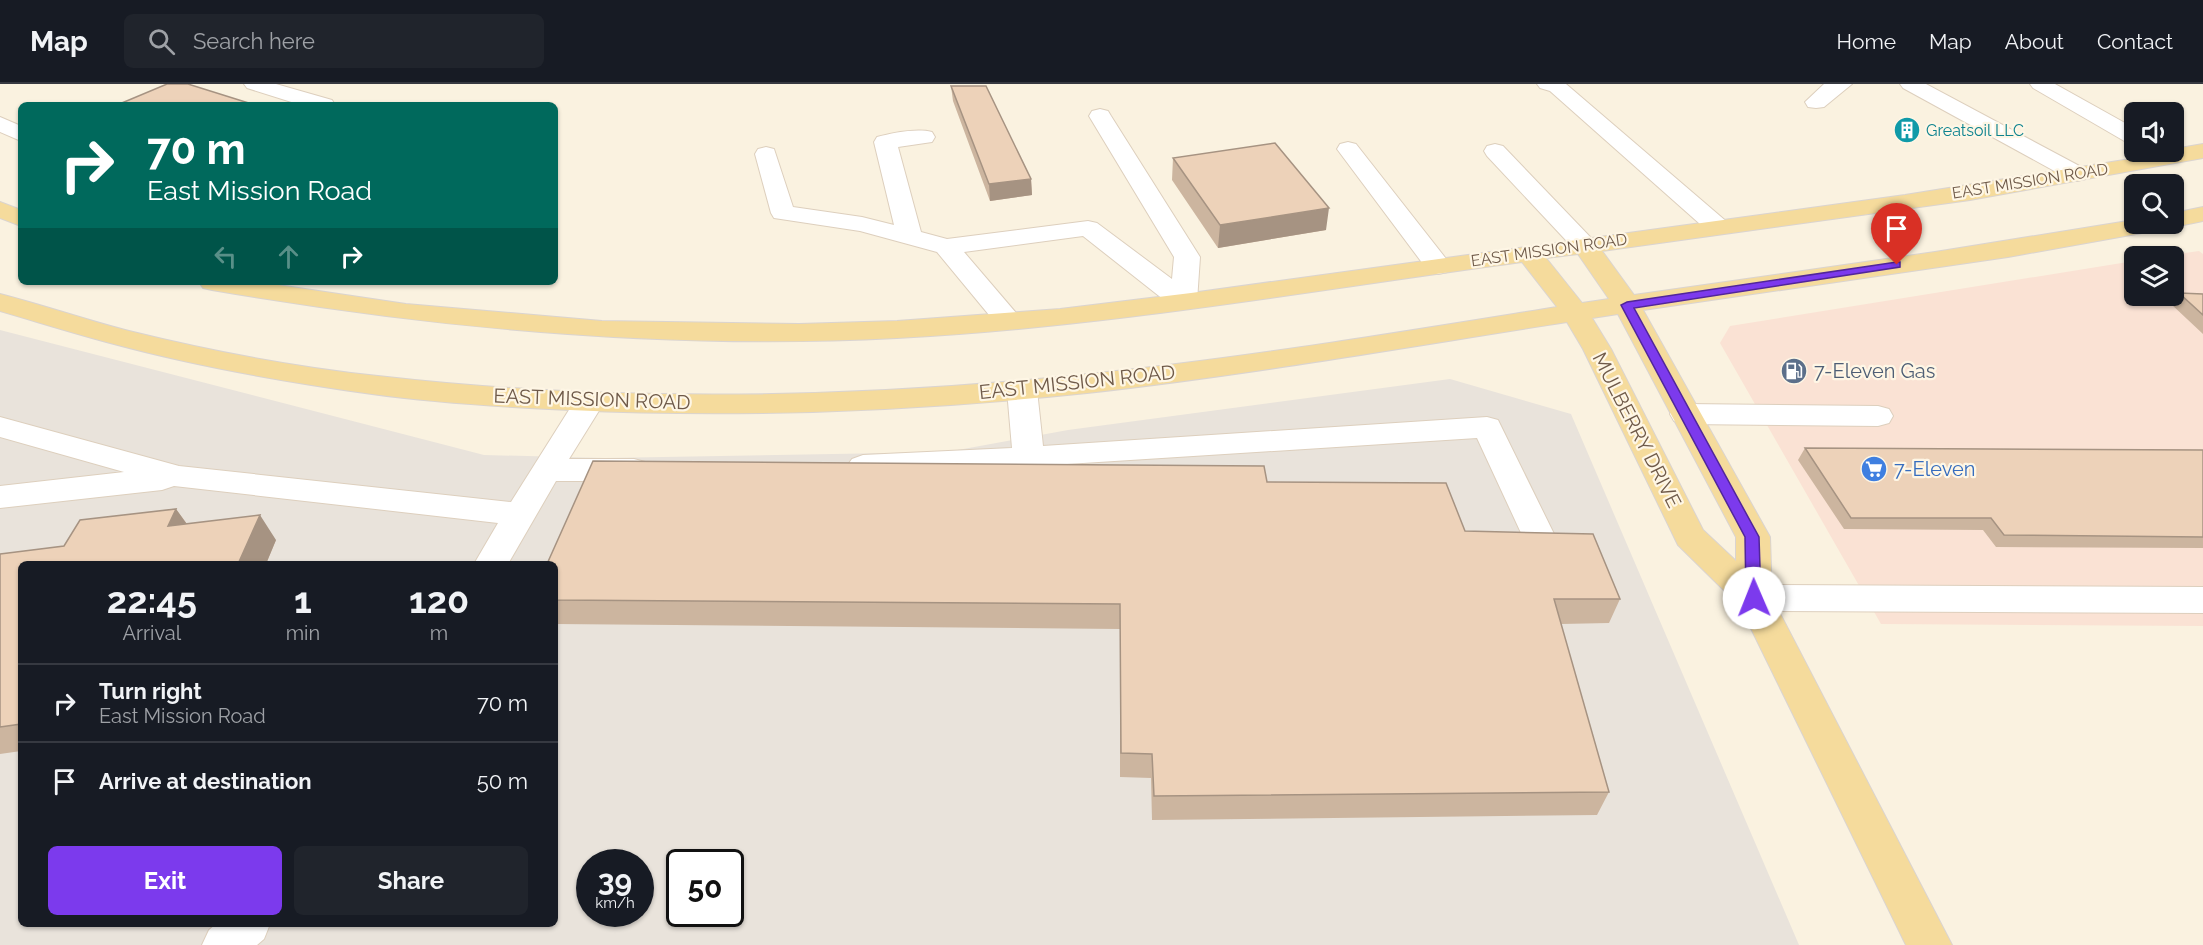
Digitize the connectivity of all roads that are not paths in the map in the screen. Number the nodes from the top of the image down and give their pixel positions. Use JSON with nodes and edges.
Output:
{"nodes":[{"id":1,"x":254,"y":84,"type":"edge"},
{"id":2,"x":1842,"y":84,"type":"edge"},
{"id":3,"x":1911,"y":84,"type":"edge"},
{"id":4,"x":2040,"y":84,"type":"edge"},
{"id":5,"x":1553,"y":85,"type":"edge"},
{"id":6,"x":314,"y":102,"type":"edge"},
{"id":7,"x":1816,"y":102,"type":"dead end"},
{"id":8,"x":1100,"y":116,"type":"dead end"},
{"id":9,"x":0,"y":124,"type":"edge"},
{"id":10,"x":2124,"y":130,"type":"edge"},
{"id":11,"x":18,"y":133,"type":"edge"},
{"id":12,"x":924,"y":137,"type":"dead end"},
{"id":13,"x":18,"y":147,"type":"edge"},
{"id":14,"x":1348,"y":149,"type":"dead end"},
{"id":15,"x":2203,"y":150,"type":"edge"},
{"id":16,"x":0,"y":151,"type":"edge"},
{"id":17,"x":1495,"y":151,"type":"dead end"},
{"id":18,"x":2184,"y":152,"type":"edge"},
{"id":19,"x":766,"y":154,"type":"dead end"},
{"id":20,"x":2131,"y":162,"type":"edge"},
{"id":21,"x":2077,"y":174,"type":"junction"},
{"id":22,"x":0,"y":209,"type":"edge"},
{"id":23,"x":2203,"y":214,"type":"edge"},
{"id":24,"x":2184,"y":217,"type":"edge"},
{"id":25,"x":18,"y":218,"type":"edge"},
{"id":26,"x":1718,"y":227,"type":"junction"},
{"id":27,"x":2124,"y":230,"type":"edge"},
{"id":28,"x":910,"y":237,"type":"junction"},
{"id":29,"x":1585,"y":246,"type":"junction"},
{"id":30,"x":946,"y":247,"type":"junction"},
{"id":31,"x":1528,"y":253,"type":"junction"},
{"id":32,"x":1438,"y":266,"type":"junction"},
{"id":33,"x":234,"y":285,"type":"edge"},
{"id":34,"x":1183,"y":301,"type":"junction"},
{"id":35,"x":0,"y":302,"type":"edge"},
{"id":36,"x":1627,"y":305,"type":"junction"},
{"id":37,"x":1575,"y":312,"type":"junction"},
{"id":38,"x":1009,"y":321,"type":"junction"},
{"id":39,"x":1022,"y":390,"type":"junction"},
{"id":40,"x":590,"y":400,"type":"junction"},
{"id":41,"x":1685,"y":414,"type":"junction"},
{"id":42,"x":1878,"y":416,"type":"dead end"},
{"id":43,"x":0,"y":427,"type":"edge"},
{"id":44,"x":1029,"y":457,"type":"junction"},
{"id":45,"x":833,"y":467,"type":"edge"},
{"id":46,"x":546,"y":470,"type":"junction"},
{"id":47,"x":660,"y":470,"type":"edge"},
{"id":48,"x":179,"y":477,"type":"junction"},
{"id":49,"x":0,"y":497,"type":"edge"},
{"id":50,"x":520,"y":514,"type":"junction"},
{"id":51,"x":1540,"y":540,"type":"edge"},
{"id":52,"x":493,"y":561,"type":"edge"},
{"id":53,"x":1754,"y":598,"type":"junction"},
{"id":54,"x":2203,"y":600,"type":"edge"},
{"id":55,"x":245,"y":927,"type":"edge"},
{"id":56,"x":225,"y":945,"type":"edge"},
{"id":57,"x":1929,"y":945,"type":"edge"}],
"edges":[{"from":1,"to":6,"type":"lane"},
{"from":2,"to":7,"type":"lane"},
{"from":3,"to":21,"type":"lane"},
{"from":4,"to":10,"type":"lane"},
{"from":5,"to":26,"type":"lane"},
{"from":8,"to":34,"type":"lane"},
{"from":9,"to":11,"type":"lane"},
{"from":12,"to":28,"type":"lane"},
{"from":13,"to":16,"type":"lane"},
{"from":14,"to":32,"type":"lane"},
{"from":15,"to":18,"type":"main road","name":"EAST MISSION ROAD"},
{"from":17,"to":29,"type":"lane"},
{"from":19,"to":28,"type":"lane"},
{"from":20,"to":21,"type":"main road","name":"EAST MISSION ROAD"},
{"from":21,"to":26,"type":"main road","name":"EAST MISSION ROAD"},
{"from":22,"to":25,"type":"main road"},
{"from":23,"to":24,"type":"main road"},
{"from":26,"to":29,"type":"main road","name":"EAST MISSION ROAD"},
{"from":27,"to":36,"type":"main road","name":"EAST MISSION ROAD"},
{"from":28,"to":30,"type":"lane"},
{"from":29,"to":31,"type":"main road","name":"EAST MISSION ROAD"},
{"from":29,"to":36,"type":"main road","name":"MULBERRY DRIVE"},
{"from":30,"to":34,"type":"lane"},
{"from":30,"to":38,"type":"lane"},
{"from":31,"to":32,"type":"main road","name":"EAST MISSION ROAD"},
{"from":31,"to":37,"type":"main road","name":"MULBERRY DRIVE"},
{"from":32,"to":34,"type":"main road","name":"EAST MISSION ROAD"},
{"from":33,"to":38,"type":"main road","name":"EAST MISSION ROAD"},
{"from":34,"to":38,"type":"main road","name":"EAST MISSION ROAD"},
{"from":35,"to":40,"type":"main road","name":"EAST MISSION ROAD"},
{"from":36,"to":37,"type":"main road","name":"EAST MISSION ROAD"},
{"from":36,"to":41,"type":"main road","name":"MULBERRY DRIVE"},
{"from":37,"to":39,"type":"main road","name":"EAST MISSION ROAD"},
{"from":37,"to":53,"type":"main road","name":"MULBERRY DRIVE"},
{"from":39,"to":40,"type":"main road","name":"EAST MISSION ROAD"},
{"from":39,"to":44,"type":"lane"},
{"from":40,"to":46,"type":"lane"},
{"from":41,"to":42,"type":"lane"},
{"from":41,"to":53,"type":"main road","name":"MULBERRY DRIVE"},
{"from":43,"to":48,"type":"lane"},
{"from":44,"to":45,"type":"lane"},
{"from":44,"to":51,"type":"lane"},
{"from":46,"to":47,"type":"lane"},
{"from":46,"to":50,"type":"lane"},
{"from":48,"to":49,"type":"lane"},
{"from":48,"to":50,"type":"lane"},
{"from":50,"to":52,"type":"lane"},
{"from":53,"to":54,"type":"lane"},
{"from":53,"to":57,"type":"main road","name":"MULBERRY DRIVE"},
{"from":55,"to":56,"type":"lane"}]}
